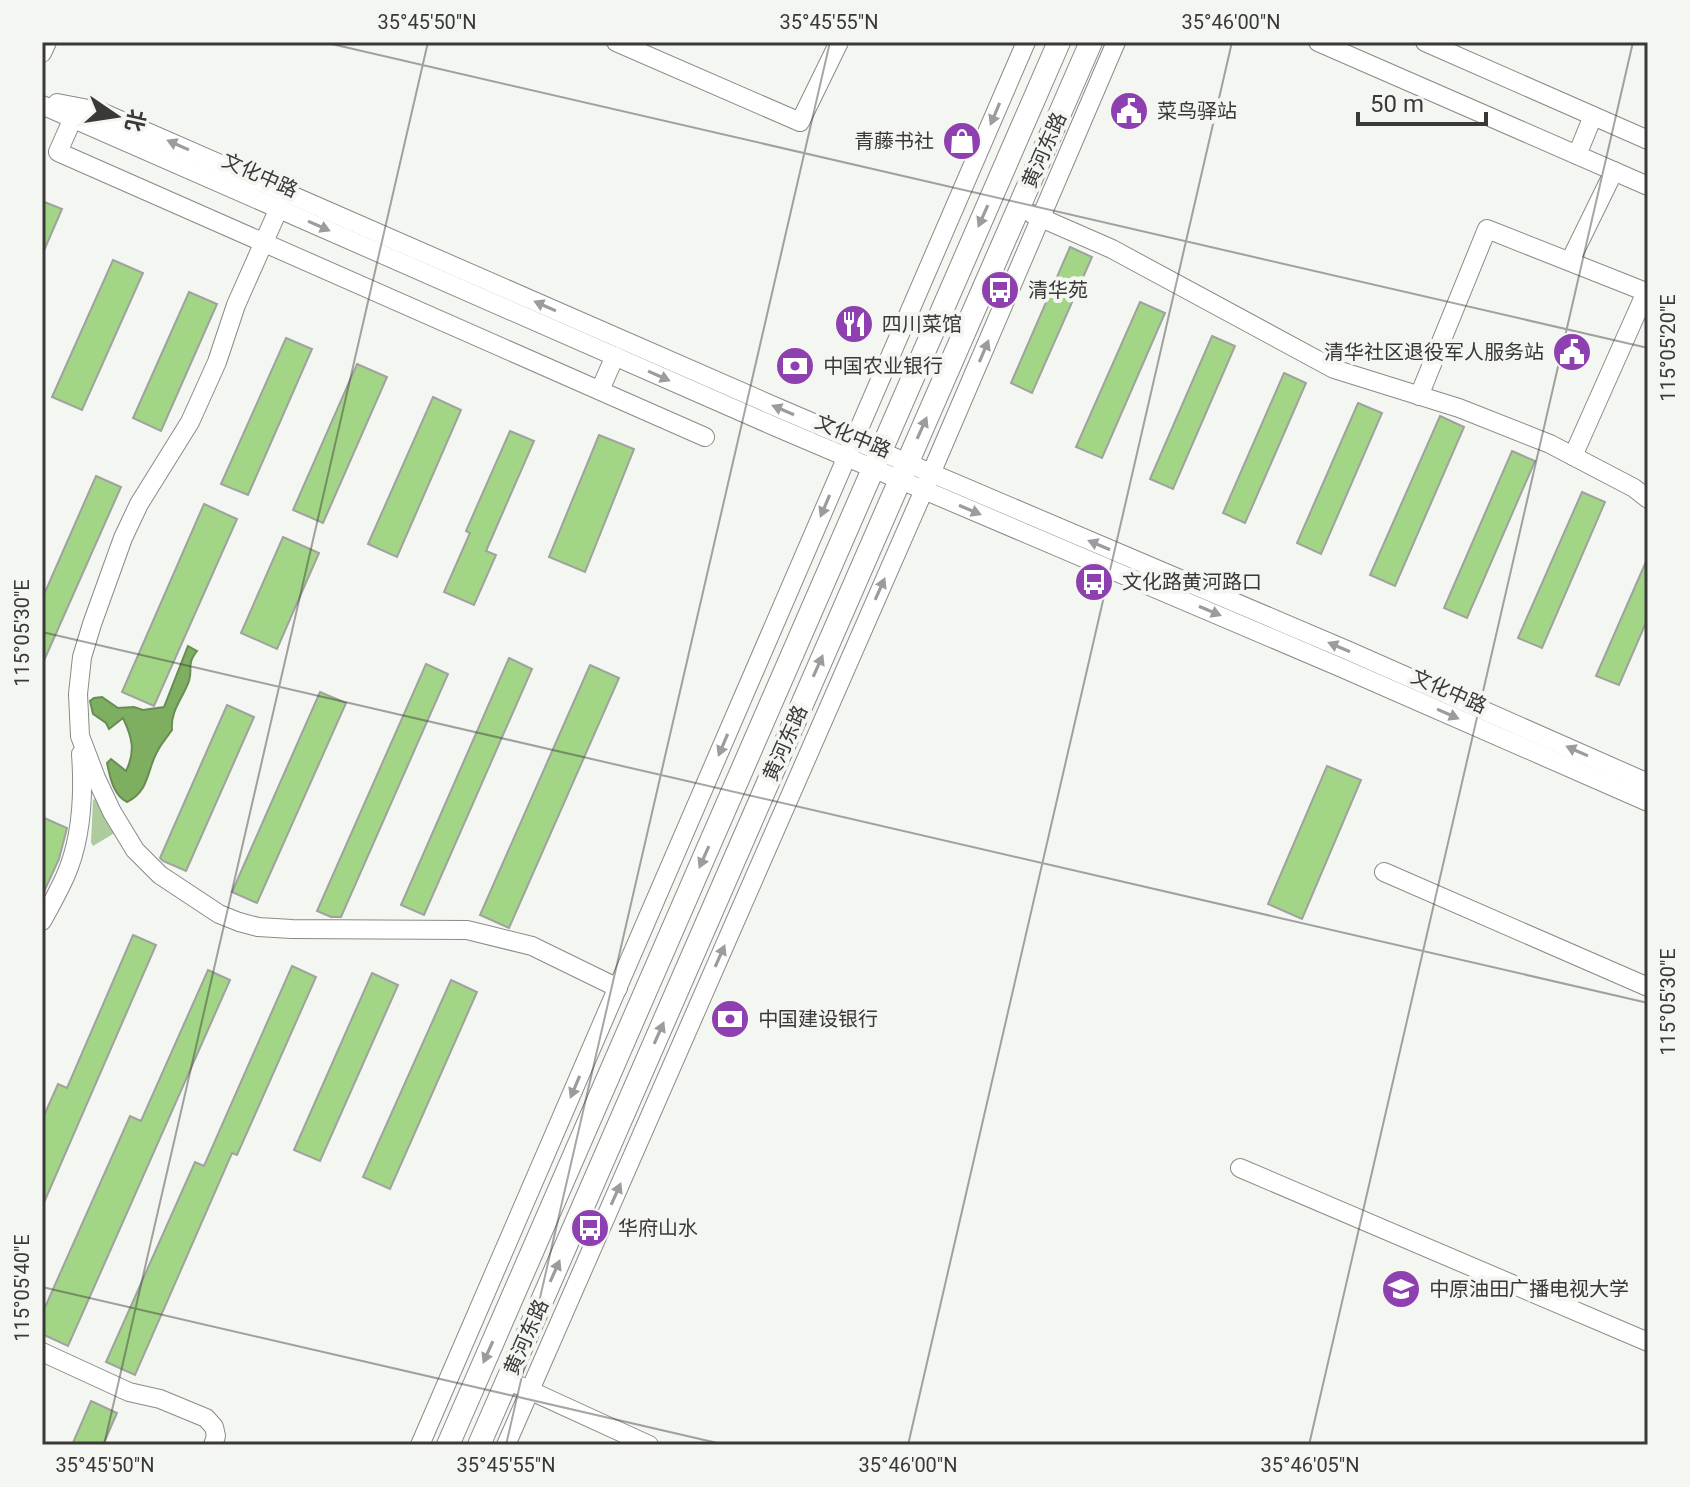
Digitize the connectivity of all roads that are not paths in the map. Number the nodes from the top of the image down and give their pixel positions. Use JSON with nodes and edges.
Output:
{"nodes":[{"id":1,"x":47,"y":42,"type":"edge"},
{"id":2,"x":616,"y":42,"type":"edge"},
{"id":3,"x":839,"y":42,"type":"edge"},
{"id":4,"x":1026,"y":42,"type":"edge"},
{"id":5,"x":1059,"y":42,"type":"edge"},
{"id":6,"x":1091,"y":42,"type":"edge"},
{"id":7,"x":1116,"y":42,"type":"edge"},
{"id":8,"x":1318,"y":42,"type":"edge"},
{"id":9,"x":1425,"y":42,"type":"edge"},
{"id":10,"x":42,"y":53,"type":"edge"},
{"id":11,"x":42,"y":103,"type":"edge"},
{"id":12,"x":1593,"y":116,"type":"junction"},
{"id":13,"x":73,"y":118,"type":"junction"},
{"id":14,"x":1648,"y":140,"type":"edge"},
{"id":15,"x":1577,"y":155,"type":"junction"},
{"id":16,"x":1614,"y":171,"type":"junction"},
{"id":17,"x":1648,"y":186,"type":"edge"},
{"id":18,"x":1018,"y":207,"type":"junction"},
{"id":19,"x":279,"y":208,"type":"junction"},
{"id":20,"x":1040,"y":218,"type":"junction"},
{"id":21,"x":263,"y":242,"type":"junction"},
{"id":22,"x":1570,"y":261,"type":"junction"},
{"id":23,"x":615,"y":356,"type":"junction"},
{"id":24,"x":600,"y":390,"type":"junction"},
{"id":25,"x":1419,"y":396,"type":"junction"},
{"id":26,"x":705,"y":437,"type":"dead end"},
{"id":27,"x":850,"y":448,"type":"junction"},
{"id":28,"x":1573,"y":456,"type":"junction"},
{"id":29,"x":877,"y":460,"type":"junction"},
{"id":30,"x":903,"y":471,"type":"junction"},
{"id":31,"x":927,"y":481,"type":"junction"},
{"id":32,"x":1648,"y":499,"type":"edge"},
{"id":33,"x":80,"y":736,"type":"junction"},
{"id":34,"x":1648,"y":783,"type":"edge"},
{"id":35,"x":1648,"y":802,"type":"edge"},
{"id":36,"x":1384,"y":872,"type":"dead end"},
{"id":37,"x":42,"y":921,"type":"edge"},
{"id":38,"x":1648,"y":987,"type":"edge"},
{"id":39,"x":618,"y":988,"type":"junction"},
{"id":40,"x":1240,"y":1168,"type":"dead end"},
{"id":41,"x":1648,"y":1342,"type":"edge"},
{"id":42,"x":42,"y":1352,"type":"edge"},
{"id":43,"x":507,"y":1380,"type":"junction"},
{"id":44,"x":530,"y":1391,"type":"junction"},
{"id":45,"x":213,"y":1445,"type":"edge"},
{"id":46,"x":420,"y":1445,"type":"edge"},
{"id":47,"x":448,"y":1445,"type":"edge"},
{"id":48,"x":479,"y":1445,"type":"edge"},
{"id":49,"x":506,"y":1445,"type":"edge"},
{"id":50,"x":649,"y":1445,"type":"edge"}],
"edges":[{"from":1,"to":10,"type":"street"},
{"from":2,"to":3,"type":"street"},
{"from":4,"to":27,"type":"street","one_way":true},
{"from":5,"to":29,"type":"main road","name":"黄河东路","one_way":true},
{"from":6,"to":18,"type":"main road","name":"黄河东路"},
{"from":7,"to":20,"type":"street"},
{"from":8,"to":15,"type":"street"},
{"from":9,"to":12,"type":"street"},
{"from":11,"to":13,"type":"street","name":"文化中路"},
{"from":27,"to":11,"type":"street","name":"文化中路","one_way":true},
{"from":12,"to":14,"type":"street"},
{"from":12,"to":15,"type":"street"},
{"from":13,"to":19,"type":"street","name":"文化中路"},
{"from":13,"to":21,"type":"street"},
{"from":15,"to":16,"type":"street"},
{"from":16,"to":17,"type":"street"},
{"from":16,"to":22,"type":"street"},
{"from":18,"to":20,"type":"street"},
{"from":30,"to":18,"type":"main road","name":"黄河东路","one_way":true},
{"from":19,"to":21,"type":"street"},
{"from":19,"to":23,"type":"street","name":"文化中路","one_way":true},
{"from":20,"to":25,"type":"street"},
{"from":31,"to":20,"type":"street","one_way":true},
{"from":21,"to":24,"type":"street"},
{"from":21,"to":33,"type":"street"},
{"from":22,"to":25,"type":"street"},
{"from":22,"to":28,"type":"street"},
{"from":23,"to":24,"type":"street"},
{"from":23,"to":27,"type":"street","name":"文化中路","one_way":true},
{"from":24,"to":26,"type":"street"},
{"from":25,"to":28,"type":"street"},
{"from":27,"to":29,"type":"street","name":"文化中路"},
{"from":27,"to":39,"type":"street","one_way":true},
{"from":28,"to":32,"type":"street"},
{"from":29,"to":30,"type":"street","name":"文化中路"},
{"from":29,"to":47,"type":"main road","name":"黄河东路","one_way":true},
{"from":30,"to":31,"type":"street","name":"文化中路"},
{"from":43,"to":30,"type":"main road","name":"黄河东路","one_way":true},
{"from":34,"to":31,"type":"street","name":"文化中路","one_way":true},
{"from":31,"to":35,"type":"street","name":"文化中路","one_way":true},
{"from":44,"to":31,"type":"street","one_way":true},
{"from":33,"to":37,"type":"street"},
{"from":33,"to":39,"type":"street"},
{"from":36,"to":38,"type":"street"},
{"from":39,"to":46,"type":"street","one_way":true},
{"from":40,"to":41,"type":"street"},
{"from":42,"to":45,"type":"street"},
{"from":43,"to":44,"type":"street"},
{"from":43,"to":48,"type":"main road","name":"黄河东路"},
{"from":44,"to":49,"type":"street"},
{"from":44,"to":50,"type":"street"}]}
